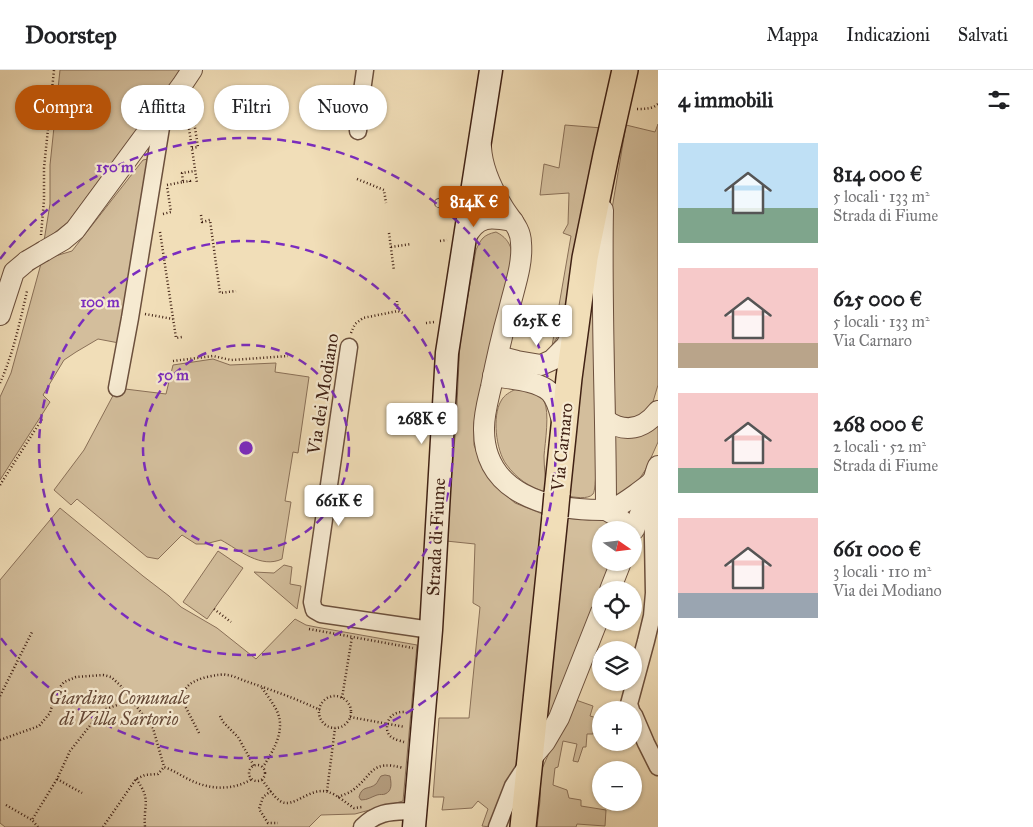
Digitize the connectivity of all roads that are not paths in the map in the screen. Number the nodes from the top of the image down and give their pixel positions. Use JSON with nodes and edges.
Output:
{"nodes":[{"id":1,"x":365,"y":70,"type":"edge"},
{"id":2,"x":491,"y":70,"type":"edge"},
{"id":3,"x":625,"y":70,"type":"edge"},
{"id":4,"x":363,"y":85,"type":"edge"},
{"id":5,"x":149,"y":130,"type":"edge"},
{"id":6,"x":161,"y":130,"type":"edge"},
{"id":7,"x":481,"y":141,"type":"junction"},
{"id":8,"x":606,"y":155,"type":"junction"},
{"id":9,"x":438,"y":203,"type":"dead end"},
{"id":10,"x":470,"y":205,"type":"junction"},
{"id":11,"x":504,"y":216,"type":"junction"},
{"id":12,"x":466,"y":237,"type":"junction"},
{"id":13,"x":0,"y":315,"type":"edge"},
{"id":14,"x":575,"y":329,"type":"junction"},
{"id":15,"x":349,"y":347,"type":"road end"},
{"id":16,"x":498,"y":356,"type":"junction"},
{"id":17,"x":493,"y":376,"type":"junction"},
{"id":18,"x":117,"y":388,"type":"dead end"},
{"id":19,"x":658,"y":411,"type":"edge"},
{"id":20,"x":606,"y":420,"type":"junction"},
{"id":21,"x":564,"y":428,"type":"junction"},
{"id":22,"x":656,"y":480,"type":"edge"},
{"id":23,"x":606,"y":510,"type":"junction"},
{"id":24,"x":623,"y":521,"type":"edge"},
{"id":25,"x":638,"y":521,"type":"edge"},
{"id":26,"x":431,"y":630,"type":"junction"},
{"id":27,"x":593,"y":631,"type":"edge"},
{"id":28,"x":630,"y":701,"type":"edge"},
{"id":29,"x":642,"y":734,"type":"edge"},
{"id":30,"x":529,"y":762,"type":"junction"},
{"id":31,"x":658,"y":767,"type":"edge"},
{"id":32,"x":414,"y":819,"type":"edge"},
{"id":33,"x":362,"y":827,"type":"edge"},
{"id":34,"x":497,"y":827,"type":"edge"},
{"id":35,"x":523,"y":827,"type":"edge"}],
"edges":[{"from":1,"to":4,"type":"street"},
{"from":2,"to":7,"type":"main road","name":"Strada di Fiume"},
{"from":3,"to":8,"type":"main road","name":"Via Carnaro"},
{"from":5,"to":13,"type":"street","bridge":true},
{"from":6,"to":18,"type":"street"},
{"from":7,"to":10,"type":"main road","name":"Strada di Fiume"},
{"from":7,"to":11,"type":"street"},
{"from":8,"to":14,"type":"main road","name":"Via Carnaro"},
{"from":8,"to":20,"type":"street"},
{"from":9,"to":10,"type":"lane"},
{"from":10,"to":11,"type":"street"},
{"from":10,"to":12,"type":"main road","name":"Strada di Fiume"},
{"from":11,"to":12,"type":"street"},
{"from":11,"to":16,"type":"street"},
{"from":12,"to":26,"type":"main road","name":"Strada di Fiume"},
{"from":14,"to":16,"type":"street"},
{"from":14,"to":21,"type":"main road","name":"Via Carnaro"},
{"from":15,"to":26,"type":"street","name":"Via dei Modiano"},
{"from":16,"to":17,"type":"street"},
{"from":17,"to":21,"type":"street"},
{"from":17,"to":23,"type":"street"},
{"from":19,"to":20,"type":"street"},
{"from":20,"to":23,"type":"street"},
{"from":21,"to":30,"type":"main road","name":"Via Carnaro"},
{"from":22,"to":23,"type":"street"},
{"from":22,"to":25,"type":"street"},
{"from":22,"to":28,"type":"street"},
{"from":23,"to":24,"type":"street"},
{"from":26,"to":32,"type":"main road","name":"Strada di Fiume"},
{"from":27,"to":30,"type":"street"},
{"from":29,"to":31,"type":"street"},
{"from":30,"to":34,"type":"street"},
{"from":30,"to":35,"type":"main road","name":"Via Carnaro"},
{"from":32,"to":33,"type":"street"}]}
